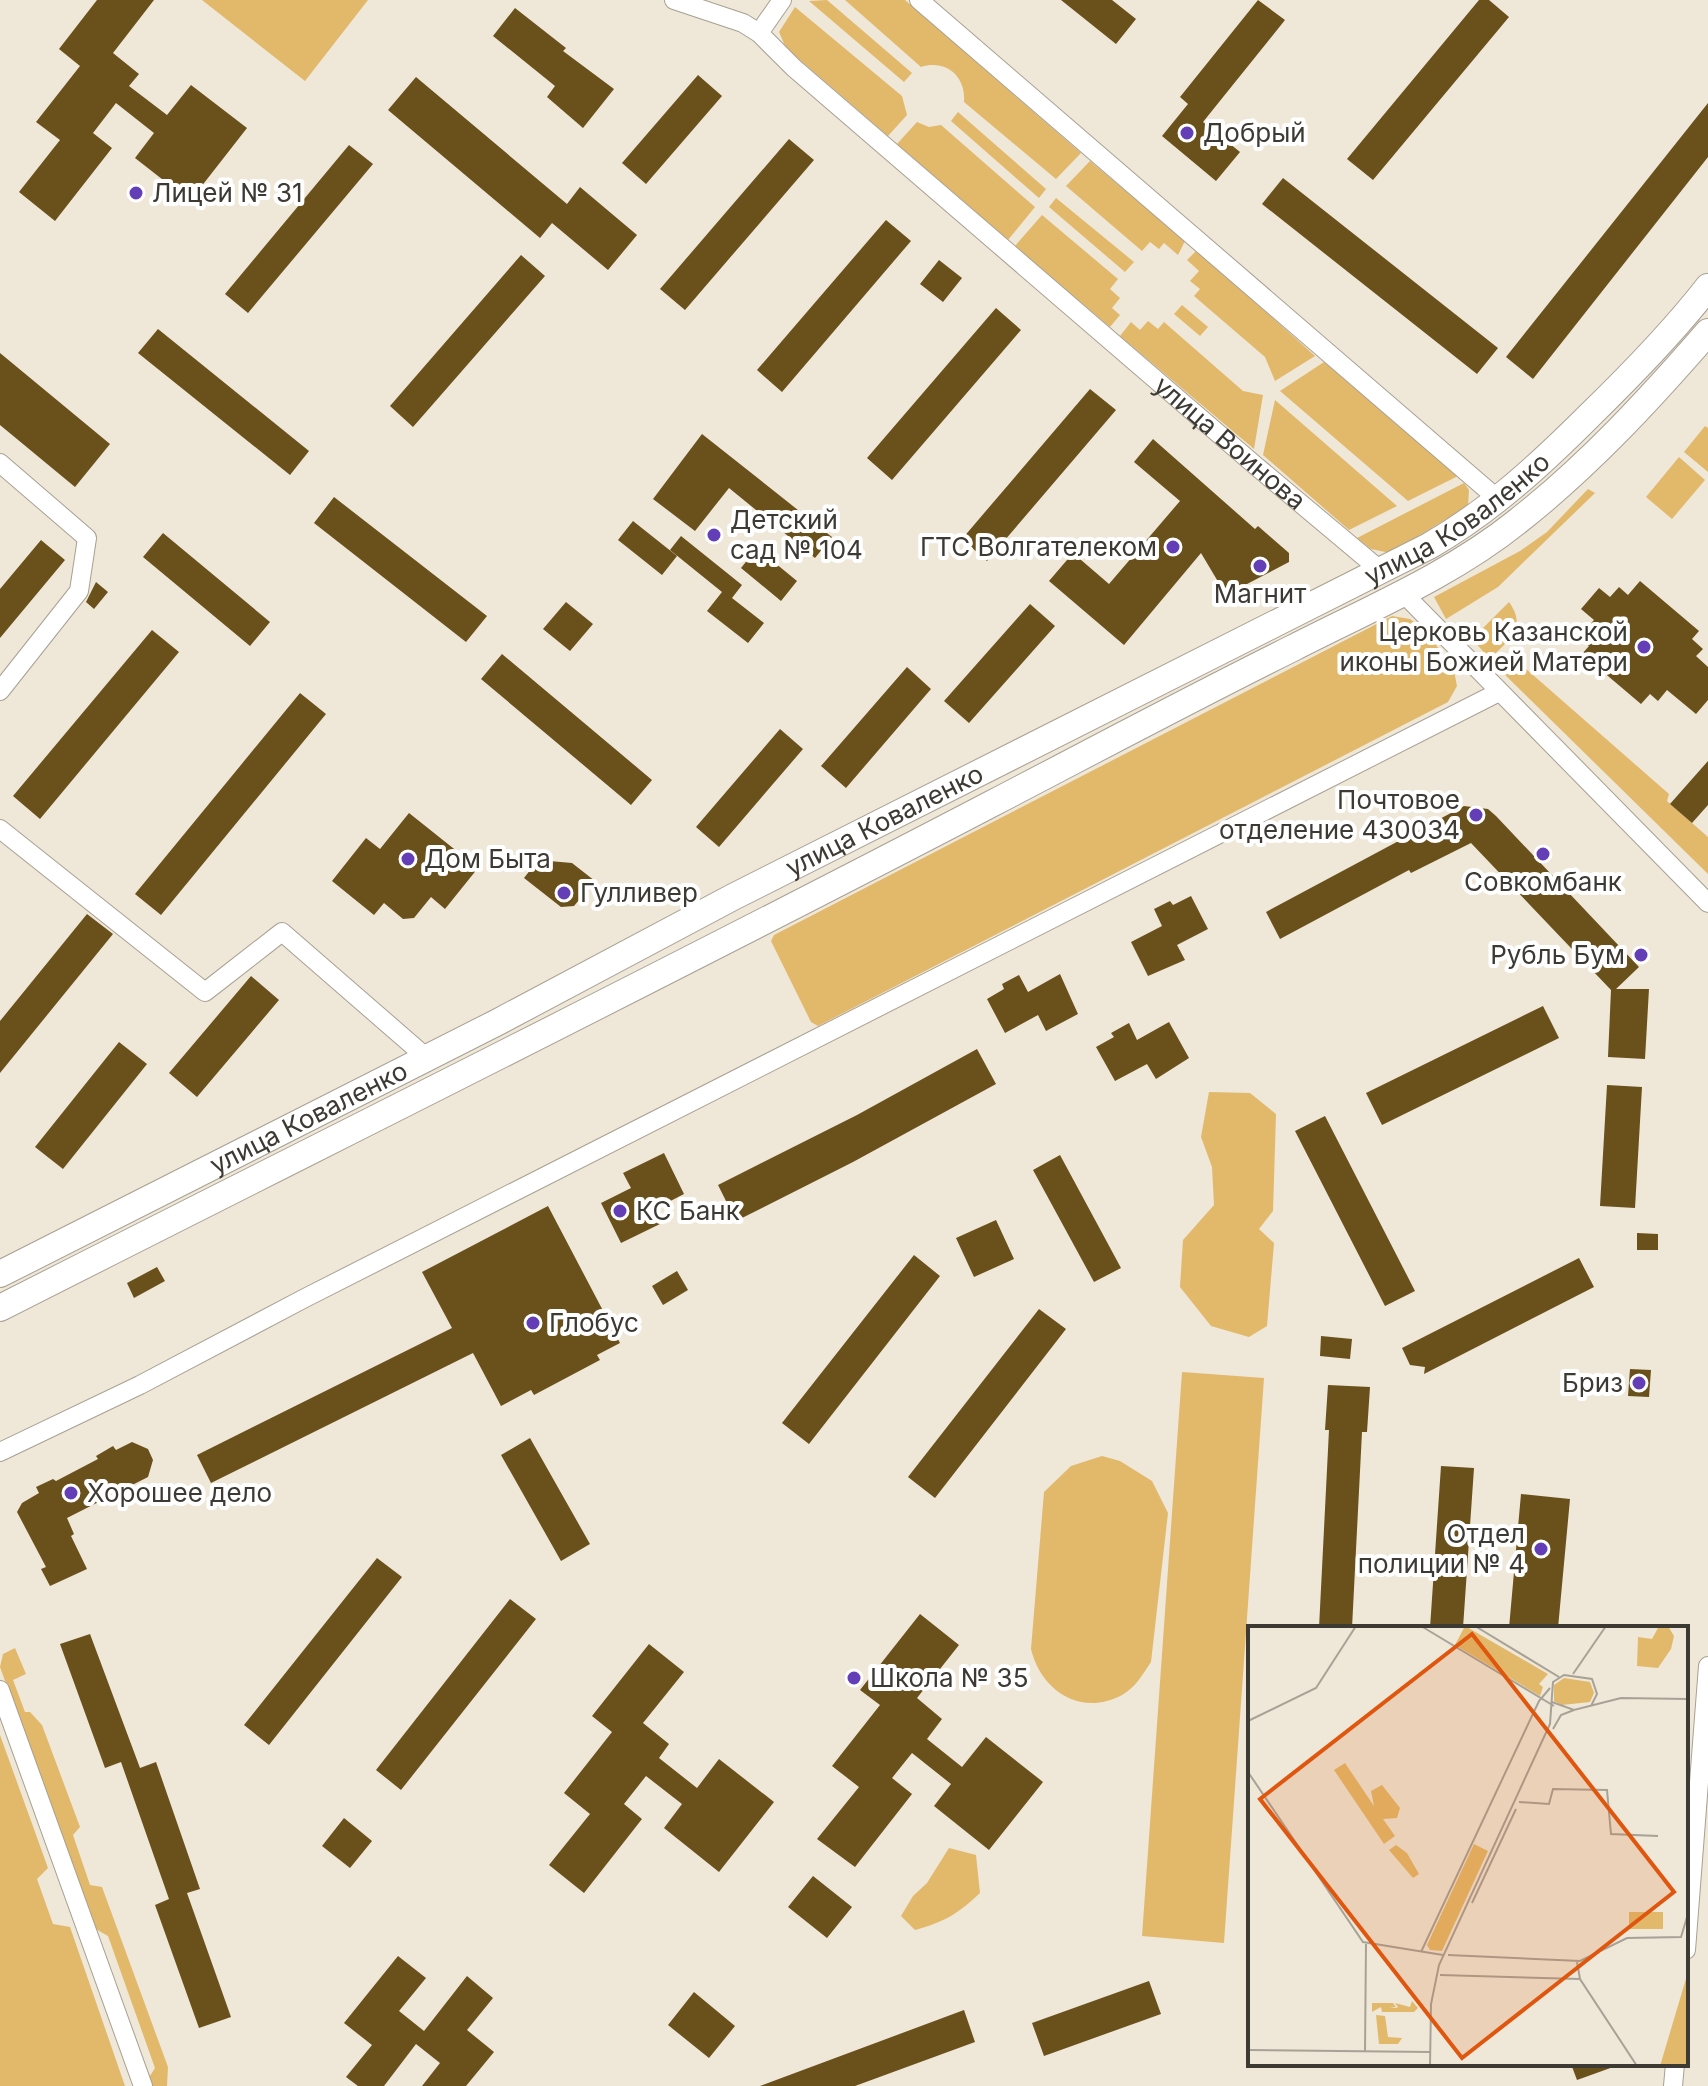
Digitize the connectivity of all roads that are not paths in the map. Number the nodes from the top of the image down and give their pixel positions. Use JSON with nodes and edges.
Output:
{"nodes":[{"id":1,"x":674,"y":0,"type":"edge"},
{"id":2,"x":782,"y":0,"type":"edge"},
{"id":3,"x":919,"y":0,"type":"edge"},
{"id":4,"x":759,"y":33,"type":"junction"},
{"id":5,"x":1708,"y":287,"type":"edge"},
{"id":6,"x":1708,"y":332,"type":"edge"},
{"id":7,"x":0,"y":463,"type":"edge"},
{"id":8,"x":1499,"y":500,"type":"junction"},
{"id":9,"x":1517,"y":522,"type":"junction"},
{"id":10,"x":1380,"y":570,"type":"junction"},
{"id":11,"x":1403,"y":593,"type":"junction"},
{"id":12,"x":0,"y":691,"type":"edge"},
{"id":13,"x":1499,"y":692,"type":"junction"},
{"id":14,"x":1142,"y":693,"type":"junction"},
{"id":15,"x":1154,"y":718,"type":"junction"},
{"id":16,"x":0,"y":829,"type":"edge"},
{"id":17,"x":733,"y":897,"type":"junction"},
{"id":18,"x":1708,"y":903,"type":"edge"},
{"id":19,"x":757,"y":927,"type":"junction"},
{"id":20,"x":427,"y":1058,"type":"junction"},
{"id":21,"x":440,"y":1085,"type":"junction"},
{"id":22,"x":0,"y":1274,"type":"edge"},
{"id":23,"x":0,"y":1308,"type":"edge"},
{"id":24,"x":0,"y":1452,"type":"edge"},
{"id":25,"x":1708,"y":1666,"type":"edge"},
{"id":26,"x":0,"y":1690,"type":"edge"},
{"id":27,"x":1688,"y":1924,"type":"edge"},
{"id":28,"x":1675,"y":2066,"type":"edge"},
{"id":29,"x":143,"y":2086,"type":"edge"},
{"id":30,"x":1673,"y":2086,"type":"edge"}],
"edges":[{"from":1,"to":4,"type":"street"},
{"from":2,"to":4,"type":"street"},
{"from":3,"to":8,"type":"street"},
{"from":4,"to":10,"type":"street","name":"улица Воинова"},
{"from":5,"to":8,"type":"main road","name":"улица Коваленко"},
{"from":6,"to":9,"type":"main road","name":"улица Коваленко"},
{"from":7,"to":12,"type":"street"},
{"from":8,"to":9,"type":"main road"},
{"from":8,"to":10,"type":"main road","name":"улица Коваленко"},
{"from":9,"to":11,"type":"main road","name":"улица Коваленко"},
{"from":10,"to":11,"type":"main road","name":"улица Воинова"},
{"from":10,"to":14,"type":"main road","name":"улица Коваленко"},
{"from":11,"to":13,"type":"street","name":"улица Воинова"},
{"from":11,"to":15,"type":"main road","name":"улица Коваленко"},
{"from":13,"to":18,"type":"street","name":"улица Воинова"},
{"from":13,"to":24,"type":"street"},
{"from":14,"to":15,"type":"main road"},
{"from":14,"to":17,"type":"main road","name":"улица Коваленко"},
{"from":15,"to":19,"type":"main road","name":"улица Коваленко"},
{"from":16,"to":20,"type":"street"},
{"from":17,"to":19,"type":"main road"},
{"from":17,"to":20,"type":"main road","name":"улица Коваленко"},
{"from":19,"to":21,"type":"main road","name":"улица Коваленко"},
{"from":20,"to":21,"type":"main road"},
{"from":20,"to":22,"type":"main road","name":"улица Коваленко"},
{"from":21,"to":23,"type":"main road","name":"улица Коваленко"},
{"from":25,"to":27,"type":"street"},
{"from":26,"to":29,"type":"street"},
{"from":28,"to":30,"type":"street"}]}
